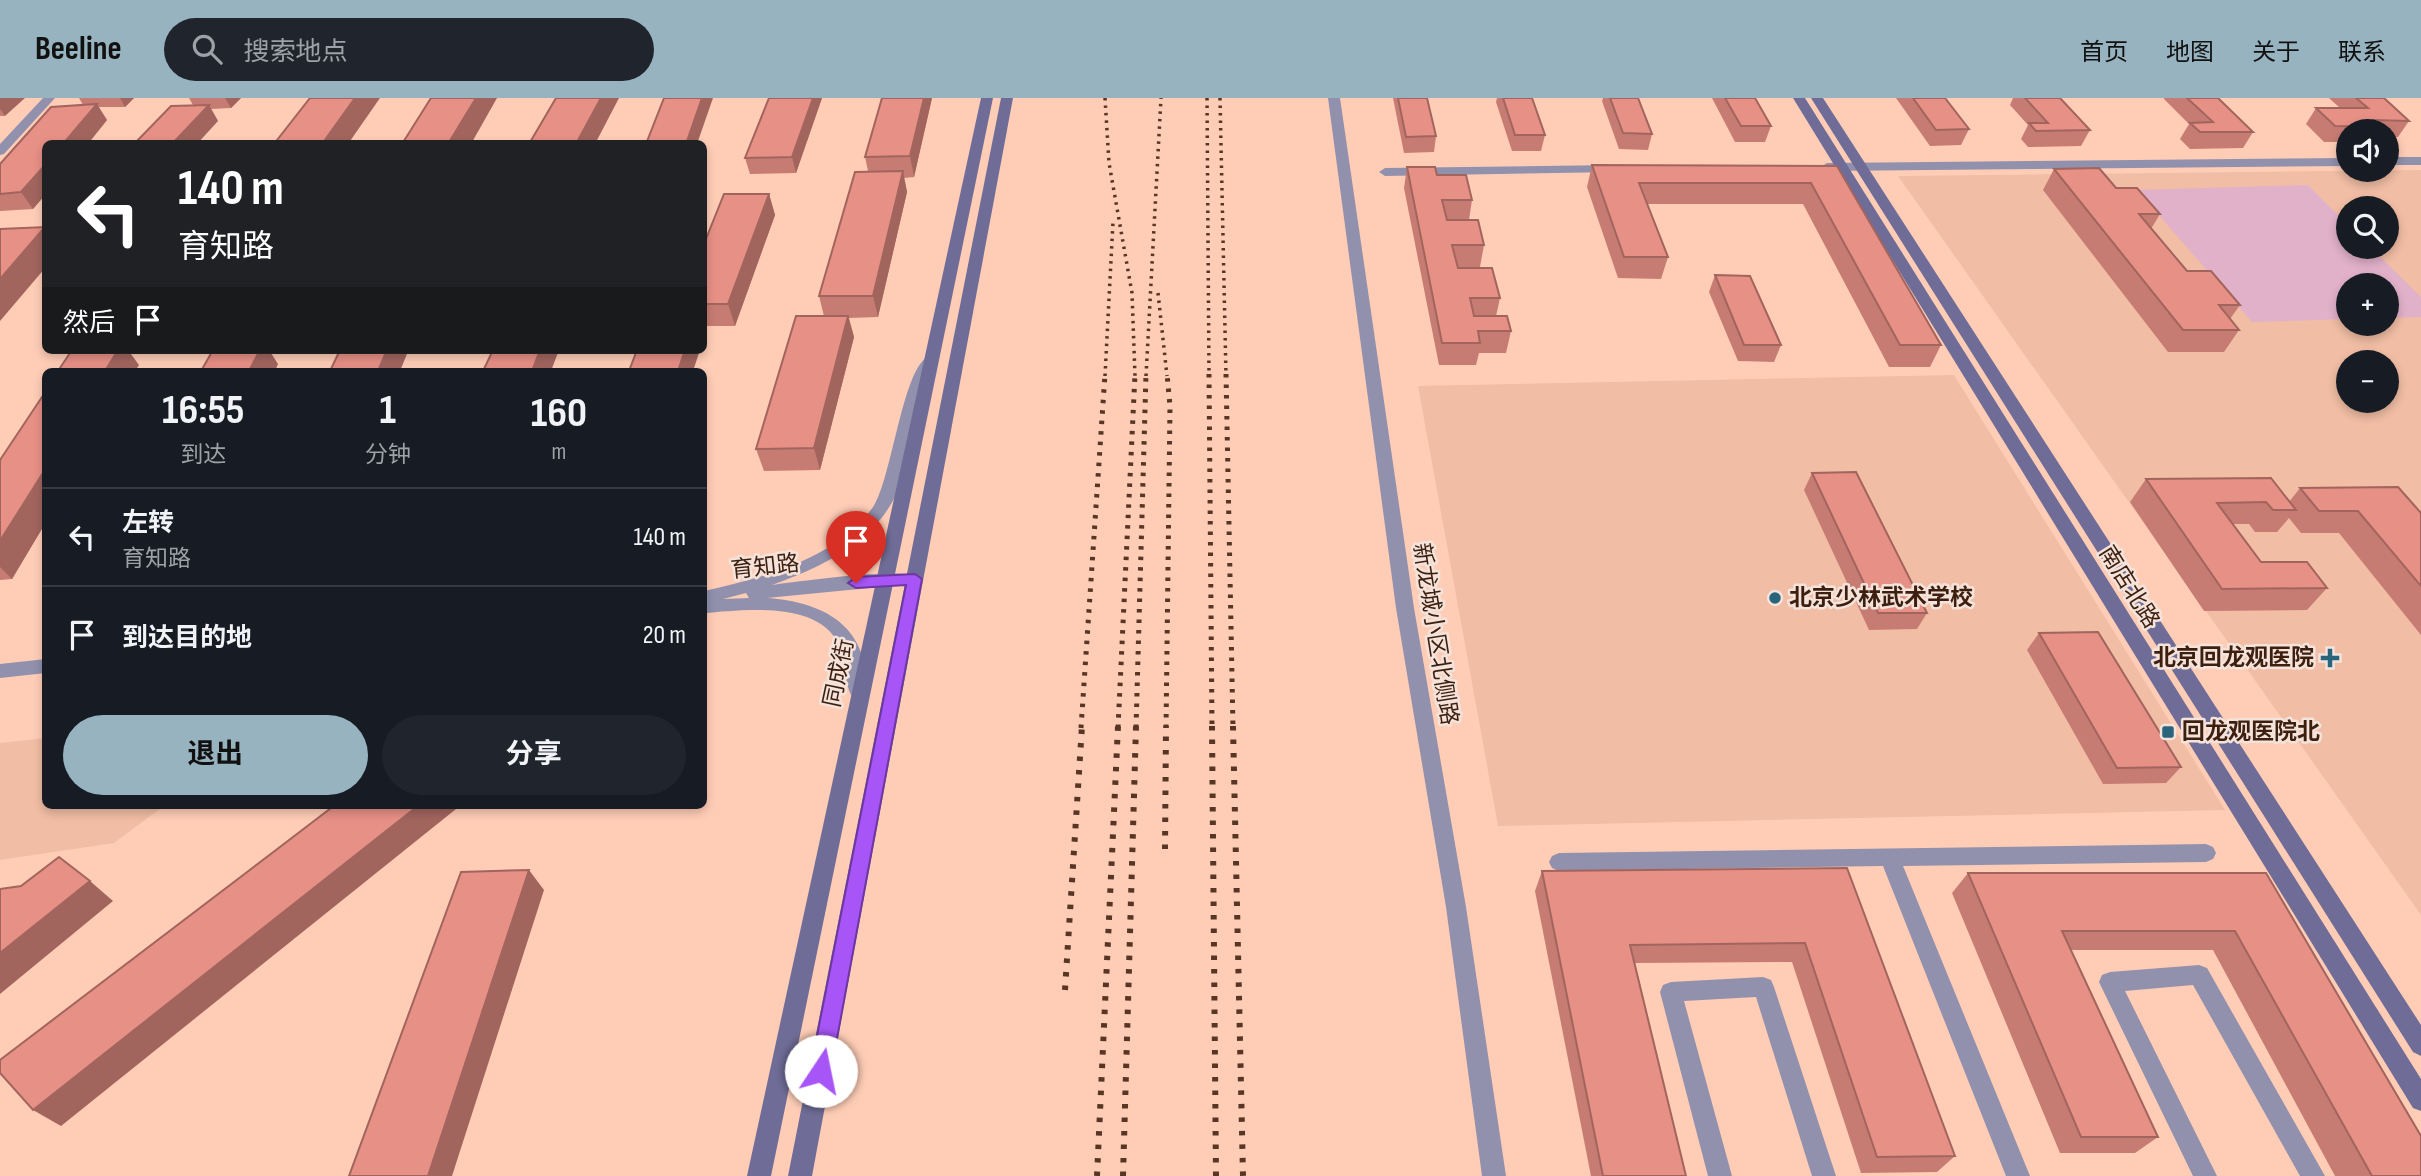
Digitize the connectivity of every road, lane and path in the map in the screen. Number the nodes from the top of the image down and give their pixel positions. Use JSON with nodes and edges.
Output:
{"nodes":[{"id":1,"x":49,"y":98,"type":"edge"},
{"id":2,"x":986,"y":98,"type":"edge"},
{"id":3,"x":1007,"y":98,"type":"edge"},
{"id":4,"x":1334,"y":98,"type":"edge"},
{"id":5,"x":1799,"y":98,"type":"edge"},
{"id":6,"x":1817,"y":98,"type":"edge"},
{"id":7,"x":0,"y":151,"type":"edge"},
{"id":8,"x":2399,"y":161,"type":"edge"},
{"id":9,"x":2421,"y":161,"type":"edge"},
{"id":10,"x":2336,"y":162,"type":"edge"},
{"id":11,"x":1817,"y":167,"type":"edge"},
{"id":12,"x":1840,"y":167,"type":"junction"},
{"id":13,"x":1859,"y":167,"type":"junction"},
{"id":14,"x":1622,"y":169,"type":"edge"},
{"id":15,"x":1385,"y":172,"type":"dead end"},
{"id":16,"x":934,"y":346,"type":"junction"},
{"id":17,"x":885,"y":579,"type":"junction"},
{"id":18,"x":915,"y":579,"type":"junction"},
{"id":19,"x":707,"y":597,"type":"edge"},
{"id":20,"x":707,"y":598,"type":"edge"},
{"id":21,"x":707,"y":607,"type":"edge"},
{"id":22,"x":42,"y":666,"type":"edge"},
{"id":23,"x":0,"y":671,"type":"edge"},
{"id":24,"x":853,"y":730,"type":"junction"},
{"id":25,"x":2206,"y":853,"type":"dead end"},
{"id":26,"x":1889,"y":858,"type":"junction"},
{"id":27,"x":1559,"y":862,"type":"dead end"},
{"id":28,"x":2421,"y":1045,"type":"edge"},
{"id":29,"x":2421,"y":1100,"type":"edge"},
{"id":30,"x":759,"y":1176,"type":"edge"},
{"id":31,"x":800,"y":1176,"type":"edge"},
{"id":32,"x":1494,"y":1176,"type":"edge"},
{"id":33,"x":1720,"y":1176,"type":"edge"},
{"id":34,"x":1824,"y":1176,"type":"edge"},
{"id":35,"x":2018,"y":1176,"type":"edge"},
{"id":36,"x":2205,"y":1176,"type":"edge"},
{"id":37,"x":2313,"y":1176,"type":"edge"}],
"edges":[{"from":1,"to":7,"type":"street"},
{"from":2,"to":16,"type":"main road","name":"同成街"},
{"from":3,"to":18,"type":"main road"},
{"from":4,"to":32,"type":"street","name":"新龙城小区北侧路"},
{"from":5,"to":12,"type":"main road","name":"南店北路"},
{"from":6,"to":13,"type":"main road","name":"南店北路"},
{"from":8,"to":9,"type":"street"},
{"from":10,"to":13,"type":"street"},
{"from":11,"to":12,"type":"street"},
{"from":12,"to":13,"type":"street"},
{"from":12,"to":29,"type":"main road","name":"南店北路"},
{"from":13,"to":28,"type":"main road","name":"南店北路"},
{"from":14,"to":15,"type":"street"},
{"from":16,"to":17,"type":"main road","name":"同成街"},
{"from":16,"to":19,"type":"street"},
{"from":17,"to":18,"type":"street","name":"育知路"},
{"from":17,"to":20,"type":"street","name":"育知路"},
{"from":17,"to":24,"type":"main road","name":"同成街"},
{"from":18,"to":31,"type":"main road"},
{"from":21,"to":24,"type":"street"},
{"from":22,"to":23,"type":"street"},
{"from":24,"to":30,"type":"main road","name":"同成街"},
{"from":25,"to":26,"type":"street"},
{"from":26,"to":27,"type":"street"},
{"from":26,"to":35,"type":"street"},
{"from":33,"to":34,"type":"street"},
{"from":36,"to":37,"type":"street"}]}
